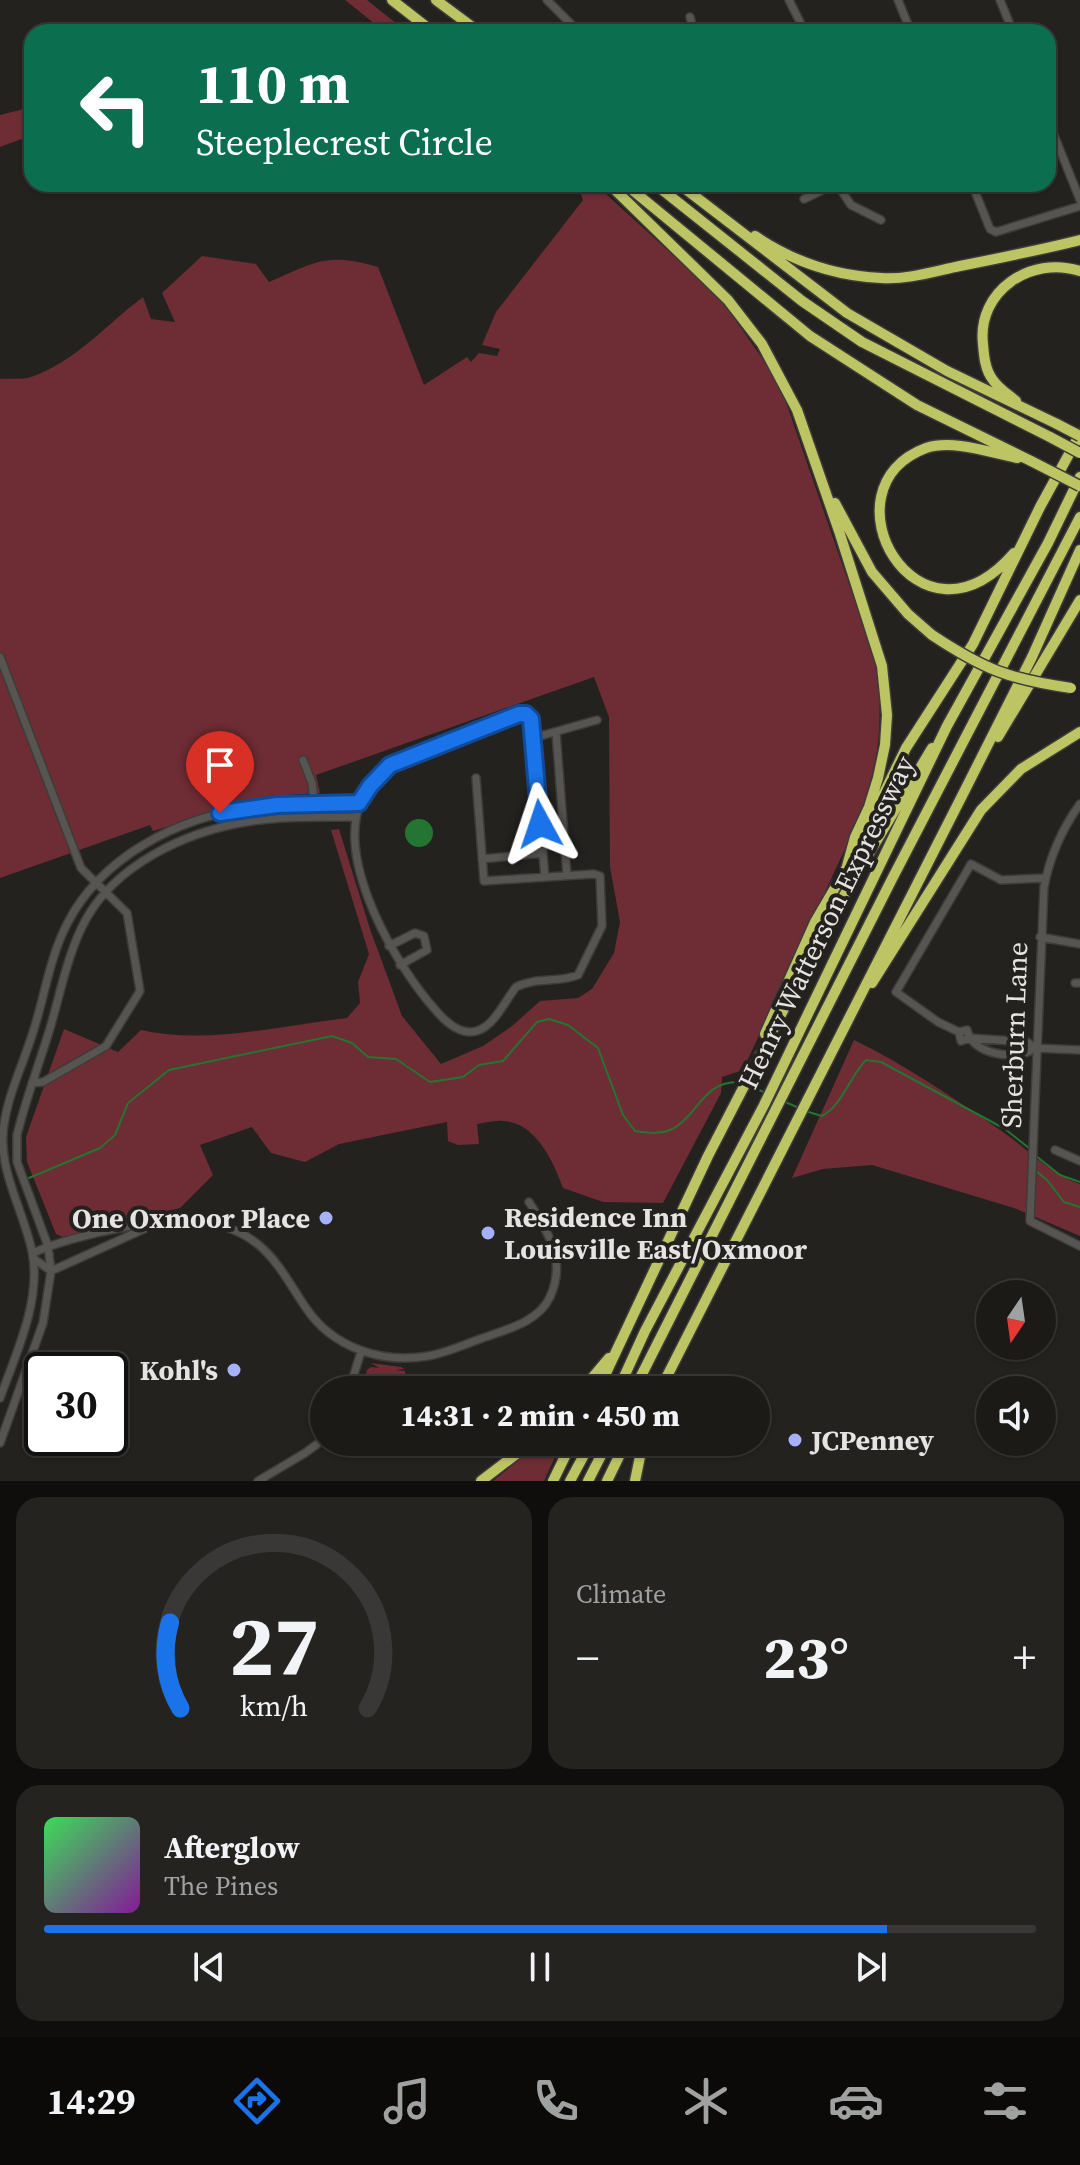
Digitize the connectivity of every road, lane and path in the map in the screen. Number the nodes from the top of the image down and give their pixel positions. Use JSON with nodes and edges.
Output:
{"nodes":[{"id":1,"x":392,"y":0,"type":"edge"},
{"id":2,"x":429,"y":0,"type":"edge"},
{"id":3,"x":436,"y":0,"type":"edge"},
{"id":4,"x":547,"y":0,"type":"edge"},
{"id":5,"x":561,"y":0,"type":"edge"},
{"id":6,"x":789,"y":0,"type":"edge"},
{"id":7,"x":898,"y":0,"type":"edge"},
{"id":8,"x":1000,"y":0,"type":"edge"},
{"id":9,"x":554,"y":7,"type":"junction"},
{"id":10,"x":690,"y":17,"type":"dead end"},
{"id":11,"x":423,"y":24,"type":"edge"},
{"id":12,"x":458,"y":24,"type":"edge"},
{"id":13,"x":468,"y":24,"type":"edge"},
{"id":14,"x":571,"y":24,"type":"edge"},
{"id":15,"x":692,"y":24,"type":"edge"},
{"id":16,"x":801,"y":24,"type":"edge"},
{"id":17,"x":908,"y":24,"type":"edge"},
{"id":18,"x":1010,"y":24,"type":"edge"},
{"id":19,"x":1056,"y":141,"type":"edge"},
{"id":20,"x":617,"y":192,"type":"edge"},
{"id":21,"x":635,"y":192,"type":"edge"},
{"id":22,"x":665,"y":192,"type":"edge"},
{"id":23,"x":692,"y":192,"type":"edge"},
{"id":24,"x":693,"y":192,"type":"edge"},
{"id":25,"x":819,"y":192,"type":"edge"},
{"id":26,"x":842,"y":192,"type":"edge"},
{"id":27,"x":976,"y":192,"type":"edge"},
{"id":28,"x":804,"y":199,"type":"dead end"},
{"id":29,"x":1080,"y":203,"type":"edge"},
{"id":30,"x":881,"y":220,"type":"dead end"},
{"id":31,"x":1080,"y":240,"type":"edge"},
{"id":32,"x":1080,"y":271,"type":"edge"},
{"id":33,"x":1027,"y":410,"type":"junction"},
{"id":34,"x":1080,"y":435,"type":"edge"},
{"id":35,"x":1080,"y":453,"type":"edge"},
{"id":36,"x":1031,"y":461,"type":"junction"},
{"id":37,"x":814,"y":462,"type":"junction"},
{"id":38,"x":1080,"y":477,"type":"edge"},
{"id":39,"x":1080,"y":486,"type":"edge"},
{"id":40,"x":1080,"y":517,"type":"edge"},
{"id":41,"x":1023,"y":542,"type":"junction"},
{"id":42,"x":1080,"y":550,"type":"edge"},
{"id":43,"x":1080,"y":600,"type":"edge"},
{"id":44,"x":0,"y":657,"type":"edge"},
{"id":45,"x":1076,"y":688,"type":"edge"},
{"id":46,"x":597,"y":720,"type":"dead end"},
{"id":47,"x":947,"y":726,"type":"junction"},
{"id":48,"x":556,"y":732,"type":"junction"},
{"id":49,"x":1080,"y":732,"type":"edge"},
{"id":50,"x":533,"y":738,"type":"junction"},
{"id":51,"x":303,"y":760,"type":"dead end"},
{"id":52,"x":476,"y":778,"type":"dead end"},
{"id":53,"x":965,"y":790,"type":"junction"},
{"id":54,"x":315,"y":803,"type":"junction"},
{"id":55,"x":359,"y":803,"type":"junction"},
{"id":56,"x":1080,"y":804,"type":"edge"},
{"id":57,"x":1072,"y":815,"type":"junction"},
{"id":58,"x":316,"y":817,"type":"junction"},
{"id":59,"x":355,"y":817,"type":"junction"},
{"id":60,"x":1080,"y":820,"type":"edge"},
{"id":61,"x":543,"y":853,"type":"junction"},
{"id":62,"x":482,"y":859,"type":"junction"},
{"id":63,"x":847,"y":866,"type":"junction"},
{"id":64,"x":567,"y":875,"type":"junction"},
{"id":65,"x":545,"y":877,"type":"junction"},
{"id":66,"x":1046,"y":878,"type":"junction"},
{"id":67,"x":95,"y":883,"type":"junction"},
{"id":68,"x":105,"y":892,"type":"junction"},
{"id":69,"x":1040,"y":937,"type":"junction"},
{"id":70,"x":1080,"y":944,"type":"edge"},
{"id":71,"x":389,"y":946,"type":"junction"},
{"id":72,"x":400,"y":965,"type":"junction"},
{"id":73,"x":844,"y":1024,"type":"junction"},
{"id":74,"x":970,"y":1038,"type":"junction"},
{"id":75,"x":1035,"y":1048,"type":"junction"},
{"id":76,"x":1080,"y":1050,"type":"edge"},
{"id":77,"x":750,"y":1071,"type":"junction"},
{"id":78,"x":32,"y":1083,"type":"junction"},
{"id":79,"x":1055,"y":1150,"type":"dead end"},
{"id":80,"x":1080,"y":1161,"type":"edge"},
{"id":81,"x":529,"y":1202,"type":"dead end"},
{"id":82,"x":153,"y":1224,"type":"junction"},
{"id":83,"x":48,"y":1246,"type":"junction"},
{"id":84,"x":1080,"y":1246,"type":"edge"},
{"id":85,"x":33,"y":1255,"type":"junction"},
{"id":86,"x":51,"y":1271,"type":"junction"},
{"id":87,"x":617,"y":1351,"type":"junction"},
{"id":88,"x":361,"y":1352,"type":"junction"},
{"id":89,"x":353,"y":1376,"type":"edge"},
{"id":90,"x":595,"y":1376,"type":"edge"},
{"id":91,"x":605,"y":1376,"type":"edge"},
{"id":92,"x":624,"y":1376,"type":"edge"},
{"id":93,"x":641,"y":1376,"type":"edge"},
{"id":94,"x":667,"y":1376,"type":"edge"},
{"id":95,"x":0,"y":1398,"type":"edge"},
{"id":96,"x":0,"y":1443,"type":"edge"},
{"id":97,"x":310,"y":1449,"type":"edge"},
{"id":98,"x":514,"y":1456,"type":"edge"},
{"id":99,"x":565,"y":1456,"type":"edge"},
{"id":100,"x":583,"y":1456,"type":"edge"},
{"id":101,"x":601,"y":1456,"type":"edge"},
{"id":102,"x":619,"y":1456,"type":"edge"},
{"id":103,"x":640,"y":1456,"type":"edge"},
{"id":104,"x":258,"y":1481,"type":"edge"},
{"id":105,"x":481,"y":1481,"type":"edge"},
{"id":106,"x":553,"y":1481,"type":"edge"},
{"id":107,"x":570,"y":1481,"type":"edge"},
{"id":108,"x":588,"y":1481,"type":"edge"},
{"id":109,"x":607,"y":1481,"type":"edge"},
{"id":110,"x":635,"y":1481,"type":"edge"}],
"edges":[{"from":1,"to":11,"type":"highway"},
{"from":2,"to":12,"type":"highway"},
{"from":3,"to":13,"type":"highway"},
{"from":4,"to":9,"type":"street"},
{"from":5,"to":9,"type":"street"},
{"from":6,"to":16,"type":"street"},
{"from":7,"to":17,"type":"street"},
{"from":8,"to":18,"type":"street"},
{"from":9,"to":14,"type":"street"},
{"from":10,"to":15,"type":"street"},
{"from":19,"to":29,"type":"street"},
{"from":20,"to":37,"type":"highway"},
{"from":21,"to":36,"type":"highway"},
{"from":22,"to":35,"type":"highway","bridge":true},
{"from":23,"to":33,"type":"highway"},
{"from":24,"to":31,"type":"highway"},
{"from":25,"to":28,"type":"street"},
{"from":26,"to":30,"type":"street"},
{"from":27,"to":29,"type":"street"},
{"from":32,"to":33,"type":"highway"},
{"from":33,"to":34,"type":"highway","bridge":true},
{"from":34,"to":41,"type":"highway"},
{"from":36,"to":39,"type":"highway","bridge":true},
{"from":36,"to":41,"type":"highway"},
{"from":37,"to":45,"type":"highway","bridge":true},
{"from":37,"to":63,"type":"highway"},
{"from":38,"to":47,"type":"highway","name":"Henry Watterson Expressway"},
{"from":40,"to":93,"type":"highway","name":"Henry Watterson Expressway"},
{"from":41,"to":63,"type":"highway"},
{"from":42,"to":53,"type":"highway"},
{"from":43,"to":53,"type":"highway"},
{"from":44,"to":67,"type":"street"},
{"from":46,"to":48,"type":"street"},
{"from":47,"to":77,"type":"highway"},
{"from":47,"to":92,"type":"highway","name":"Henry Watterson Expressway"},
{"from":48,"to":50,"type":"street"},
{"from":48,"to":64,"type":"street"},
{"from":49,"to":73,"type":"highway"},
{"from":50,"to":55,"type":"street"},
{"from":50,"to":61,"type":"street"},
{"from":51,"to":54,"type":"street"},
{"from":52,"to":62,"type":"street"},
{"from":53,"to":73,"type":"highway"},
{"from":54,"to":55,"type":"street"},
{"from":54,"to":58,"type":"street"},
{"from":54,"to":67,"type":"street"},
{"from":55,"to":59,"type":"street"},
{"from":56,"to":57,"type":"street","name":"Sherburn Lane"},
{"from":57,"to":60,"type":"street"},
{"from":57,"to":66,"type":"street","name":"Sherburn Lane"},
{"from":58,"to":59,"type":"street"},
{"from":58,"to":68,"type":"street"},
{"from":59,"to":71,"type":"street"},
{"from":61,"to":62,"type":"street"},
{"from":61,"to":65,"type":"street"},
{"from":62,"to":65,"type":"street"},
{"from":63,"to":77,"type":"highway"},
{"from":64,"to":65,"type":"street"},
{"from":64,"to":72,"type":"street"},
{"from":66,"to":69,"type":"street","name":"Sherburn Lane"},
{"from":66,"to":74,"type":"street"},
{"from":67,"to":68,"type":"street"},
{"from":67,"to":85,"type":"street"},
{"from":68,"to":78,"type":"street"},
{"from":68,"to":78,"type":"street"},
{"from":69,"to":70,"type":"street"},
{"from":69,"to":75,"type":"street","name":"Sherburn Lane"},
{"from":71,"to":72,"type":"street"},
{"from":71,"to":72,"type":"street"},
{"from":73,"to":94,"type":"highway"},
{"from":74,"to":75,"type":"street"},
{"from":74,"to":75,"type":"street"},
{"from":75,"to":76,"type":"street"},
{"from":75,"to":84,"type":"street","name":"Sherburn Lane"},
{"from":77,"to":87,"type":"highway"},
{"from":78,"to":83,"type":"street"},
{"from":79,"to":80,"type":"street"},
{"from":81,"to":88,"type":"street"},
{"from":82,"to":83,"type":"street"},
{"from":82,"to":86,"type":"street"},
{"from":82,"to":88,"type":"street"},
{"from":83,"to":85,"type":"street"},
{"from":83,"to":86,"type":"street"},
{"from":85,"to":86,"type":"street"},
{"from":85,"to":95,"type":"street"},
{"from":86,"to":96,"type":"street"},
{"from":87,"to":90,"type":"highway"},
{"from":87,"to":91,"type":"highway"},
{"from":88,"to":89,"type":"street"},
{"from":97,"to":104,"type":"street"},
{"from":98,"to":105,"type":"highway"},
{"from":99,"to":106,"type":"highway"},
{"from":100,"to":107,"type":"highway"},
{"from":101,"to":108,"type":"highway"},
{"from":102,"to":109,"type":"highway"},
{"from":103,"to":110,"type":"highway"}]}
